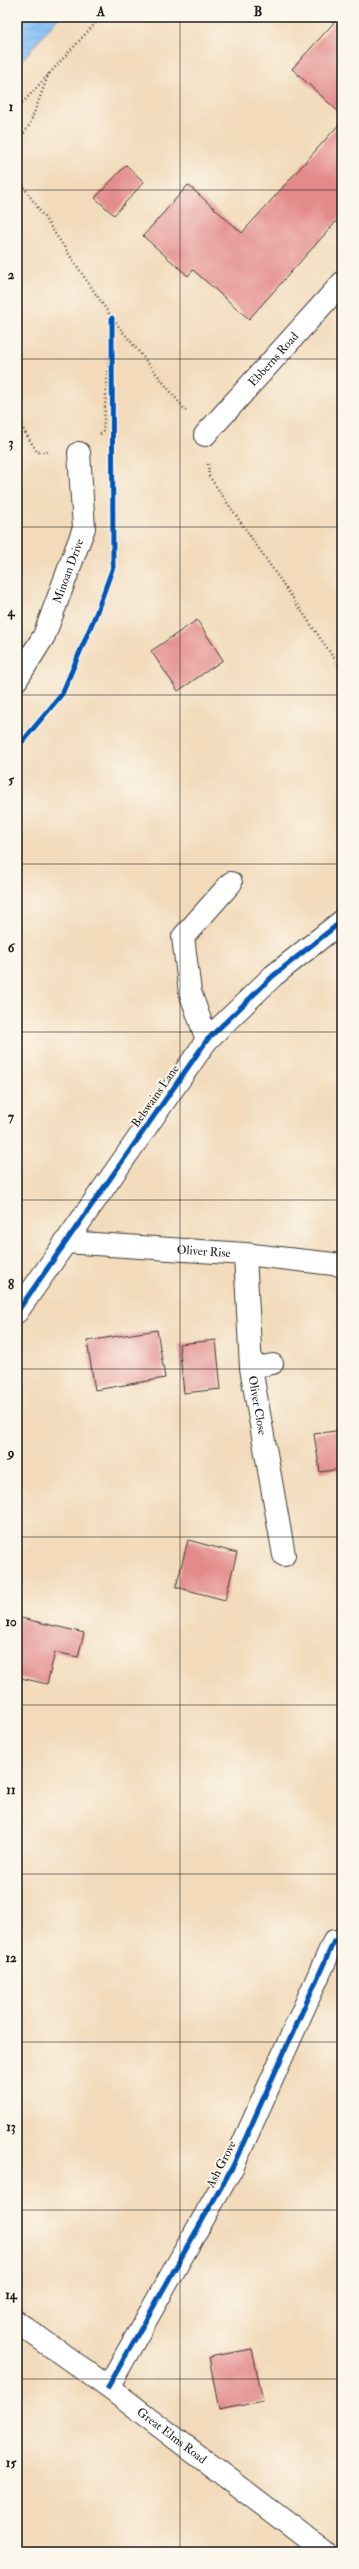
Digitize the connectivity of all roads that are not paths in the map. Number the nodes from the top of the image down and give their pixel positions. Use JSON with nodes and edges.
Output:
{"nodes":[{"id":1,"x":342,"y":283,"type":"edge"},
{"id":2,"x":205,"y":435,"type":"dead end"},
{"id":3,"x":79,"y":453,"type":"road end"},
{"id":4,"x":17,"y":679,"type":"edge"},
{"id":5,"x":231,"y":883,"type":"dead end"},
{"id":6,"x":342,"y":921,"type":"edge"},
{"id":7,"x":207,"y":1040,"type":"junction"},
{"id":8,"x":66,"y":1242,"type":"junction"},
{"id":9,"x":245,"y":1254,"type":"junction"},
{"id":10,"x":342,"y":1265,"type":"edge"},
{"id":11,"x":17,"y":1312,"type":"edge"},
{"id":12,"x":273,"y":1364,"type":"dead end"},
{"id":13,"x":251,"y":1368,"type":"junction"},
{"id":14,"x":284,"y":1555,"type":"dead end"},
{"id":15,"x":334,"y":1941,"type":"dead end"},
{"id":16,"x":17,"y":2322,"type":"edge"},
{"id":17,"x":108,"y":2387,"type":"junction"},
{"id":18,"x":325,"y":2552,"type":"edge"}],
"edges":[{"from":1,"to":2,"type":"street","name":"Ebberns Road"},
{"from":3,"to":4,"type":"street","name":"Minoan Drive"},
{"from":5,"to":7,"type":"street"},
{"from":6,"to":7,"type":"street","name":"Belswains Lane"},
{"from":7,"to":8,"type":"street","name":"Belswains Lane"},
{"from":8,"to":9,"type":"street","name":"Oliver Rise"},
{"from":8,"to":11,"type":"street","name":"Belswains Lane"},
{"from":9,"to":10,"type":"street","name":"Oliver Rise"},
{"from":9,"to":13,"type":"street","name":"Oliver Close"},
{"from":12,"to":13,"type":"lane"},
{"from":13,"to":14,"type":"street","name":"Oliver Close"},
{"from":15,"to":17,"type":"street","name":"Ash Grove"},
{"from":16,"to":17,"type":"street","name":"Great Elms Road"},
{"from":17,"to":18,"type":"street","name":"Great Elms Road"}]}
